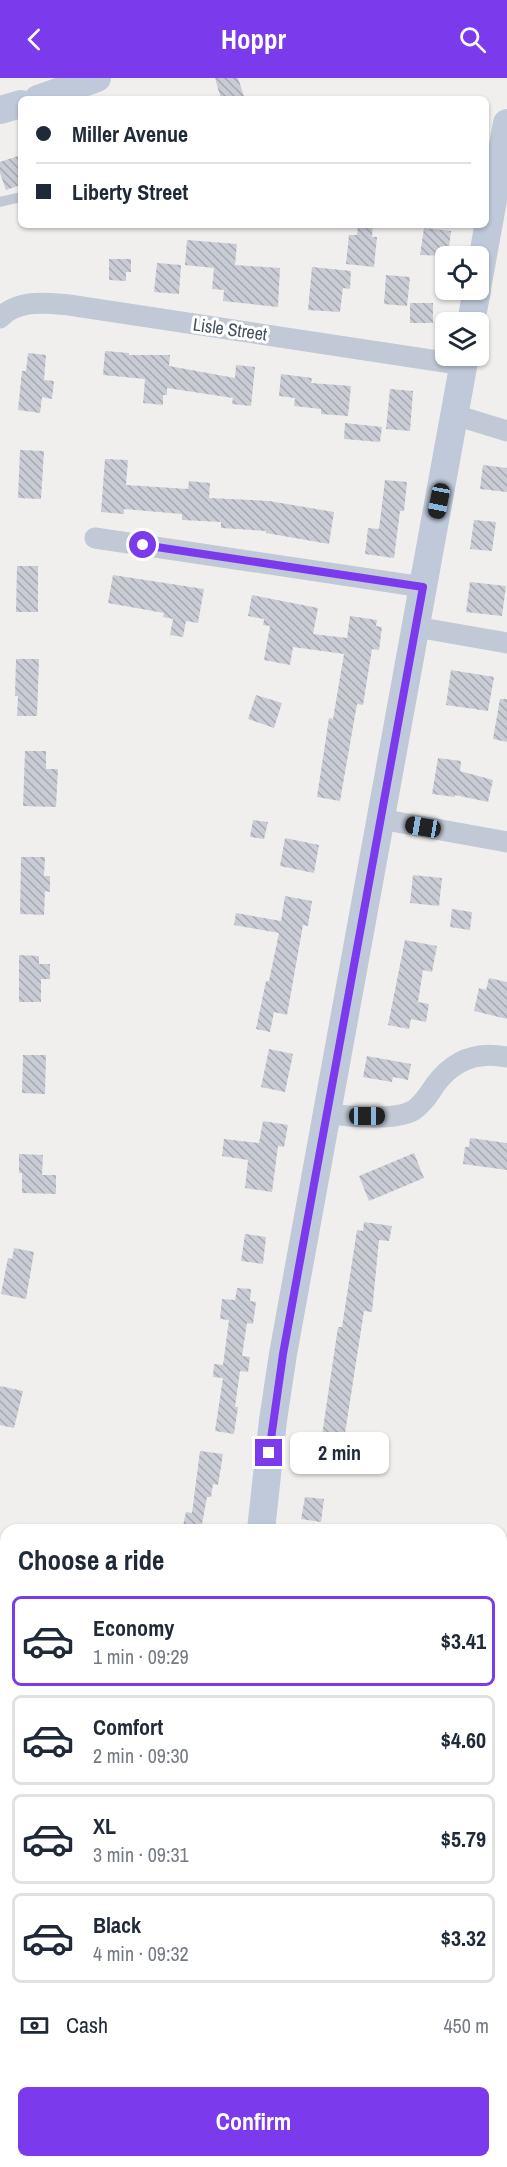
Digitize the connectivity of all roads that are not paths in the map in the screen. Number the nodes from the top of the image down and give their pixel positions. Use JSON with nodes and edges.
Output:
{"nodes":[{"id":1,"x":97,"y":78,"type":"edge"},
{"id":2,"x":46,"y":96,"type":"edge"},
{"id":3,"x":18,"y":105,"type":"edge"},
{"id":4,"x":0,"y":110,"type":"edge"},
{"id":5,"x":507,"y":123,"type":"edge"},
{"id":6,"x":18,"y":198,"type":"edge"},
{"id":7,"x":0,"y":202,"type":"edge"},
{"id":8,"x":489,"y":222,"type":"edge"},
{"id":9,"x":488,"y":228,"type":"edge"},
{"id":10,"x":485,"y":246,"type":"edge"},
{"id":11,"x":0,"y":318,"type":"edge"},
{"id":12,"x":435,"y":356,"type":"edge"},
{"id":13,"x":464,"y":366,"type":"edge"},
{"id":14,"x":455,"y":415,"type":"junction"},
{"id":15,"x":507,"y":431,"type":"edge"},
{"id":16,"x":96,"y":538,"type":"dead end"},
{"id":17,"x":423,"y":587,"type":"junction"},
{"id":18,"x":416,"y":627,"type":"junction"},
{"id":19,"x":507,"y":643,"type":"edge"},
{"id":20,"x":380,"y":819,"type":"junction"},
{"id":21,"x":507,"y":843,"type":"edge"},
{"id":22,"x":507,"y":1058,"type":"edge"},
{"id":23,"x":327,"y":1113,"type":"junction"},
{"id":24,"x":262,"y":1524,"type":"edge"}],
"edges":[{"from":1,"to":2,"type":"main road"},
{"from":3,"to":4,"type":"main road"},
{"from":5,"to":8,"type":"main road"},
{"from":6,"to":7,"type":"lane"},
{"from":9,"to":10,"type":"main road"},
{"from":11,"to":12,"type":"street","name":"Lisle Street"},
{"from":13,"to":14,"type":"main road"},
{"from":14,"to":15,"type":"street"},
{"from":14,"to":17,"type":"main road"},
{"from":16,"to":17,"type":"street"},
{"from":17,"to":18,"type":"main road"},
{"from":18,"to":19,"type":"street"},
{"from":18,"to":20,"type":"main road"},
{"from":20,"to":21,"type":"street"},
{"from":20,"to":23,"type":"main road"},
{"from":22,"to":23,"type":"street"},
{"from":23,"to":24,"type":"main road"}]}
